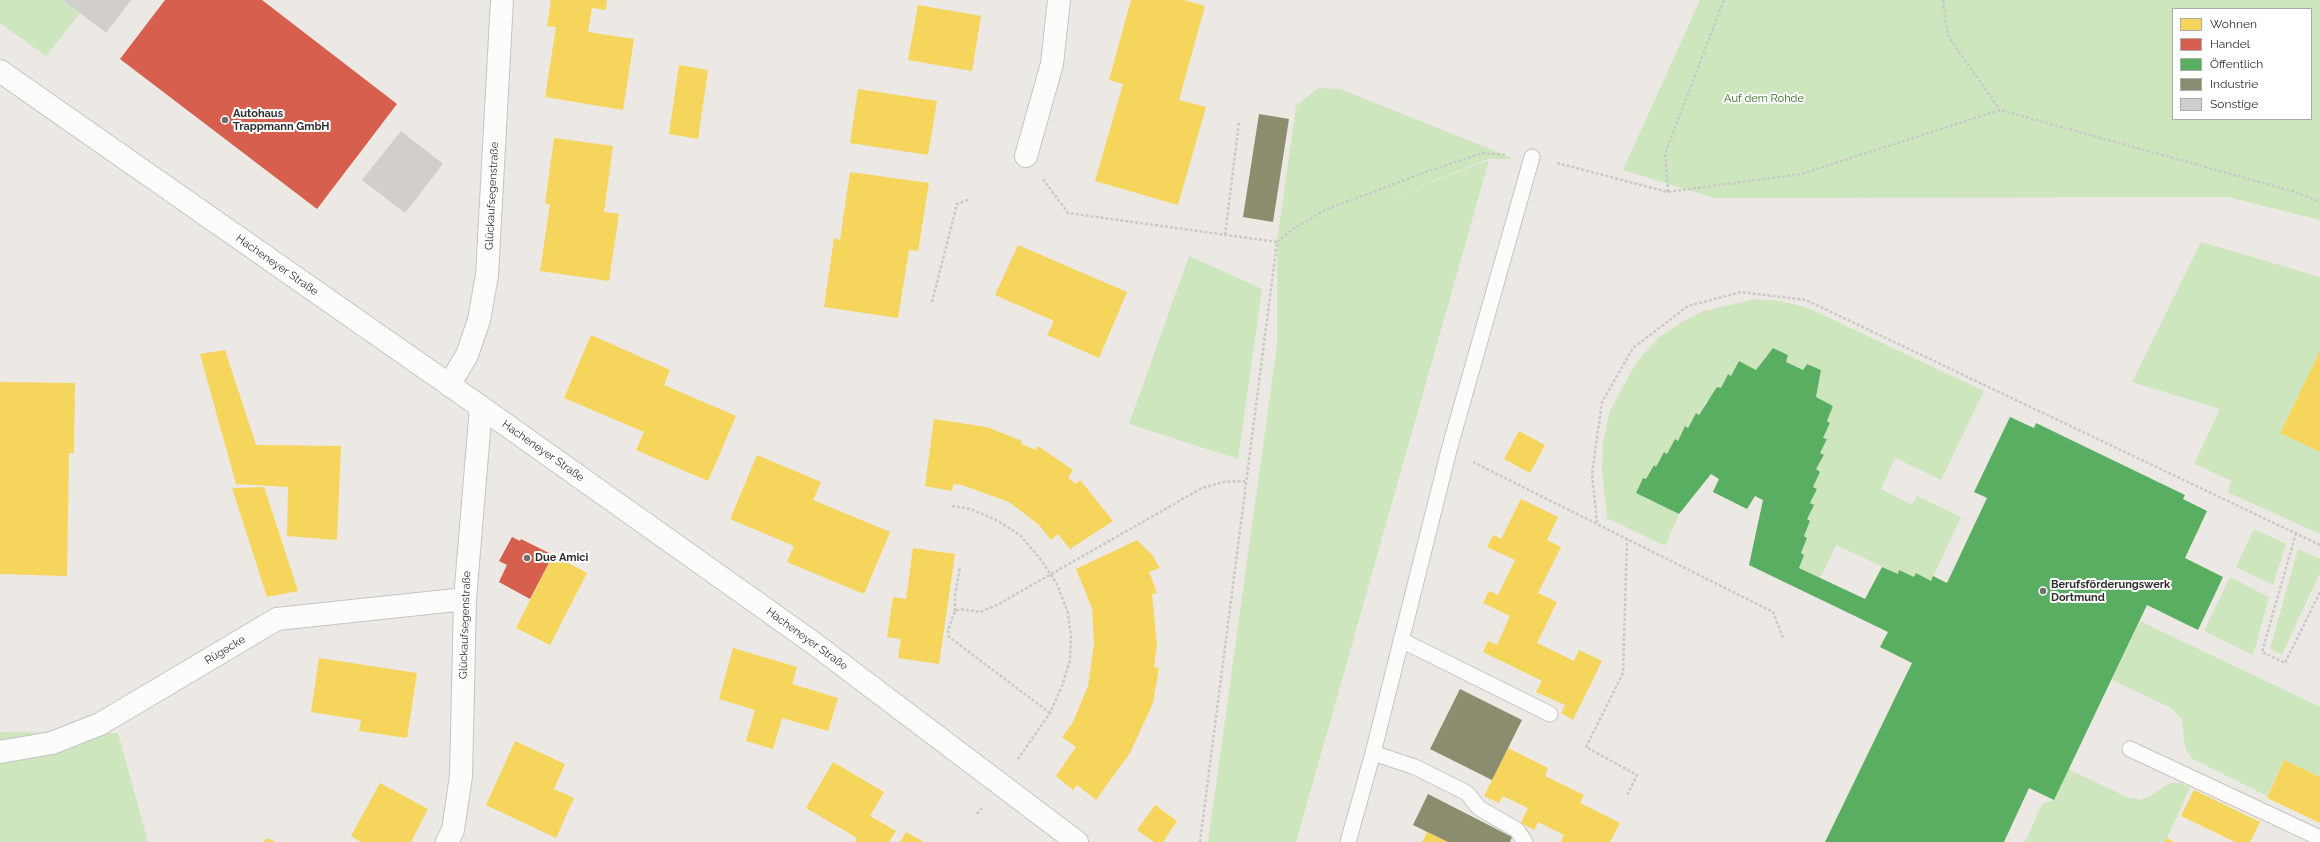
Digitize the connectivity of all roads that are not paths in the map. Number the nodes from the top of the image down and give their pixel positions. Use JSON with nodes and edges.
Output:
{"nodes":[{"id":1,"x":502,"y":0,"type":"edge"},
{"id":2,"x":1059,"y":0,"type":"edge"},
{"id":3,"x":0,"y":71,"type":"edge"},
{"id":4,"x":1026,"y":156,"type":"road end"},
{"id":5,"x":1532,"y":157,"type":"road end"},
{"id":6,"x":449,"y":385,"type":"junction"},
{"id":7,"x":481,"y":407,"type":"junction"},
{"id":8,"x":464,"y":599,"type":"junction"},
{"id":9,"x":1401,"y":640,"type":"junction"},
{"id":10,"x":1550,"y":714,"type":"dead end"},
{"id":11,"x":2130,"y":749,"type":"dead end"},
{"id":12,"x":0,"y":752,"type":"edge"},
{"id":13,"x":1374,"y":753,"type":"junction"},
{"id":14,"x":2320,"y":838,"type":"edge"},
{"id":15,"x":447,"y":842,"type":"edge"},
{"id":16,"x":1077,"y":842,"type":"edge"},
{"id":17,"x":1348,"y":842,"type":"edge"},
{"id":18,"x":1525,"y":842,"type":"edge"}],
"edges":[{"from":1,"to":6,"type":"street","name":"Glückaufsegenstraße"},
{"from":2,"to":4,"type":"street"},
{"from":3,"to":6,"type":"street","name":"Hacheneyer Straße"},
{"from":5,"to":9,"type":"lane"},
{"from":6,"to":7,"type":"street","name":"Hacheneyer Straße"},
{"from":7,"to":8,"type":"street","name":"Glückaufsegenstraße"},
{"from":7,"to":16,"type":"street","name":"Hacheneyer Straße"},
{"from":8,"to":12,"type":"street","name":"Rügecke"},
{"from":8,"to":15,"type":"street","name":"Glückaufsegenstraße"},
{"from":9,"to":10,"type":"lane"},
{"from":9,"to":13,"type":"lane"},
{"from":11,"to":14,"type":"lane"},
{"from":13,"to":17,"type":"lane"},
{"from":13,"to":18,"type":"lane"}]}
